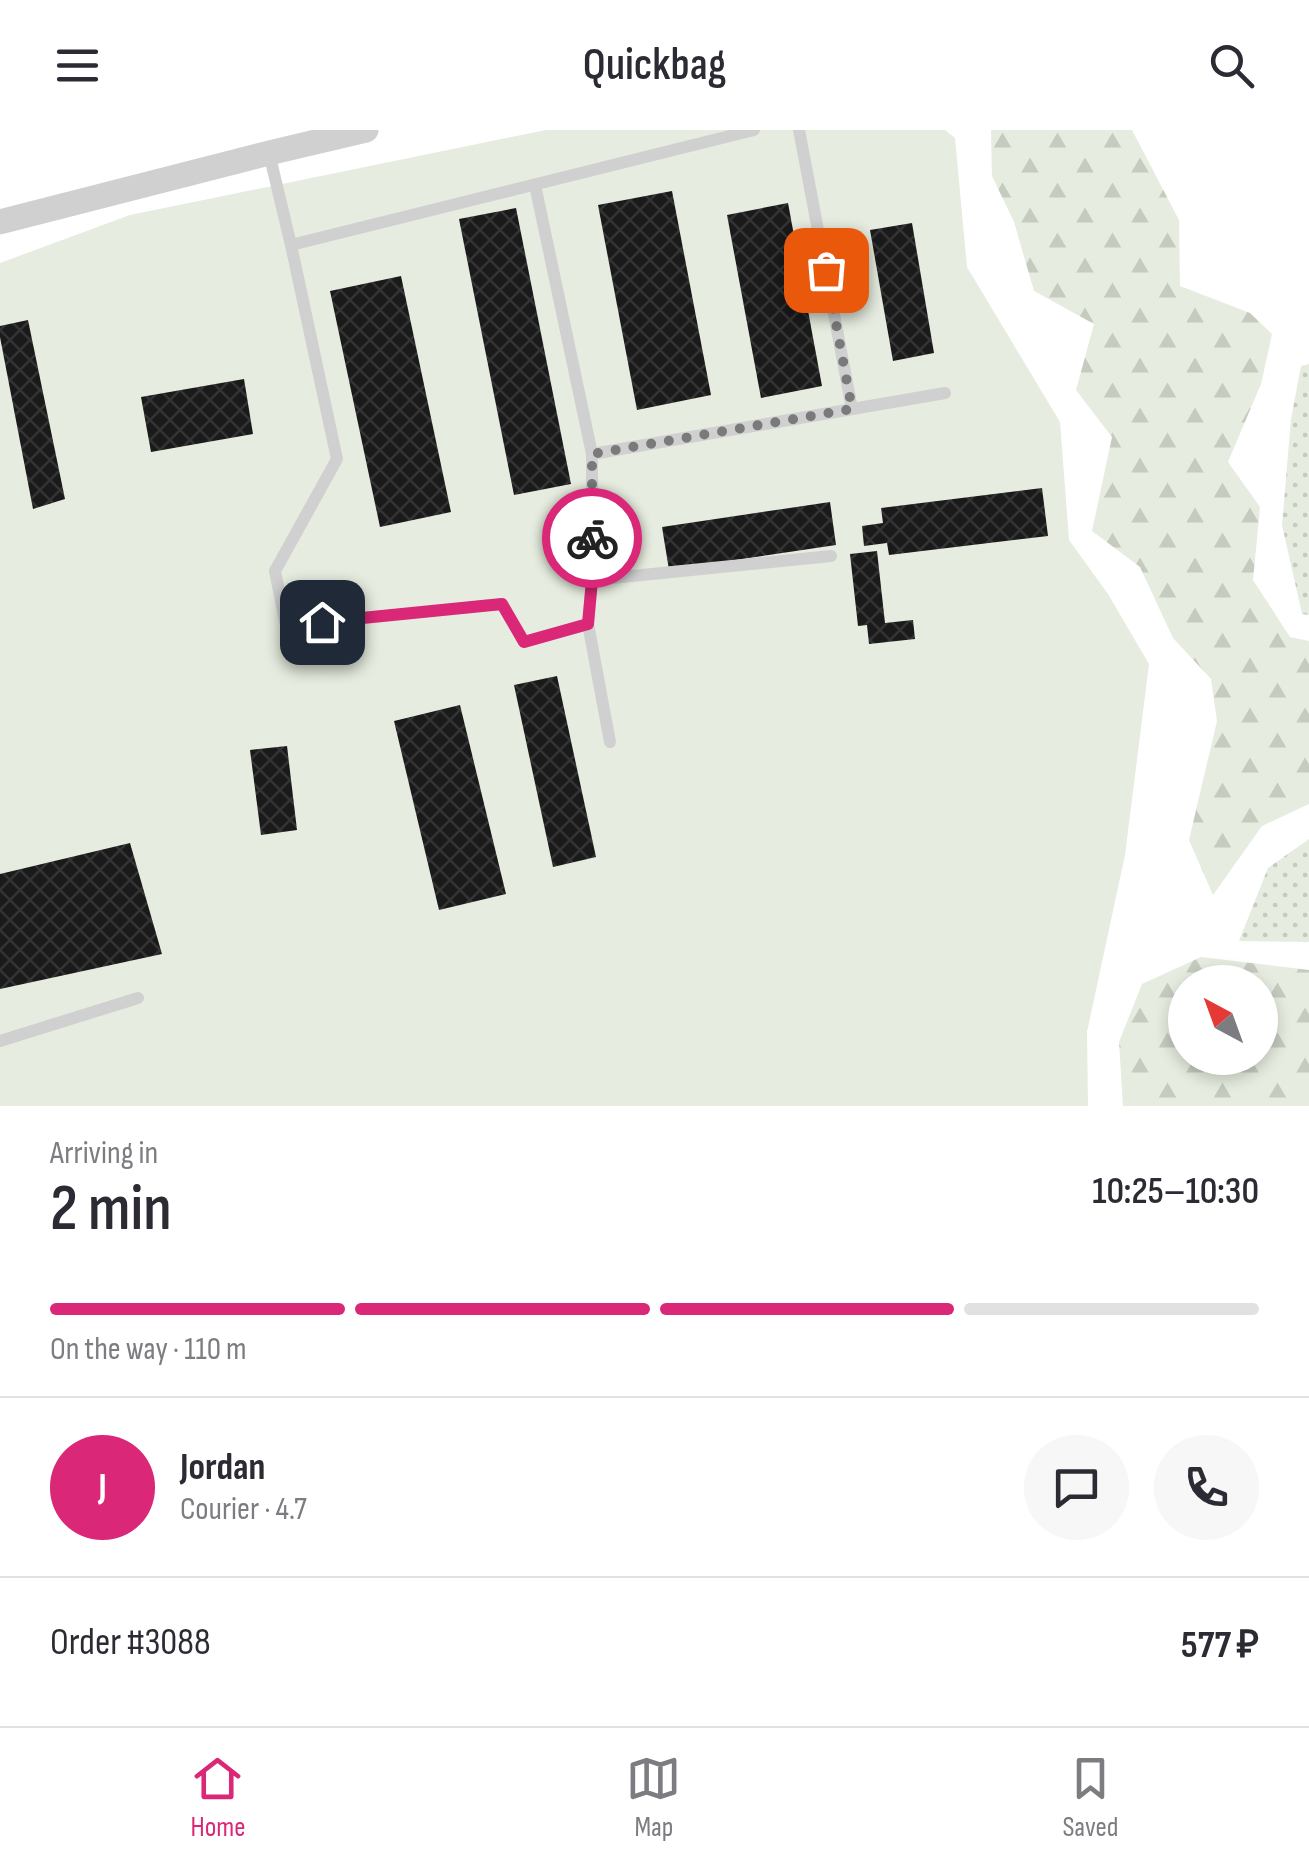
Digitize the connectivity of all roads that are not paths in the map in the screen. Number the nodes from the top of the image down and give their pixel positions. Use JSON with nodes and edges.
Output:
{"nodes":[{"id":1,"x":366,"y":130,"type":"edge"},
{"id":2,"x":754,"y":130,"type":"edge"},
{"id":3,"x":799,"y":130,"type":"edge"},
{"id":4,"x":269,"y":152,"type":"junction"},
{"id":5,"x":535,"y":184,"type":"junction"},
{"id":6,"x":0,"y":222,"type":"edge"},
{"id":7,"x":292,"y":246,"type":"junction"},
{"id":8,"x":945,"y":393,"type":"dead end"},
{"id":9,"x":852,"y":409,"type":"junction"},
{"id":10,"x":592,"y":454,"type":"junction"},
{"id":11,"x":832,"y":556,"type":"dead end"},
{"id":12,"x":592,"y":580,"type":"junction"},
{"id":13,"x":588,"y":624,"type":"junction"},
{"id":14,"x":610,"y":742,"type":"dead end"},
{"id":15,"x":138,"y":998,"type":"dead end"},
{"id":16,"x":0,"y":1041,"type":"edge"}],
"edges":[{"from":1,"to":4,"type":"street"},
{"from":2,"to":5,"type":"lane"},
{"from":3,"to":9,"type":"lane"},
{"from":4,"to":6,"type":"street"},
{"from":4,"to":7,"type":"lane"},
{"from":5,"to":7,"type":"lane"},
{"from":5,"to":10,"type":"lane"},
{"from":7,"to":13,"type":"lane"},
{"from":8,"to":9,"type":"lane"},
{"from":9,"to":10,"type":"lane"},
{"from":10,"to":12,"type":"lane"},
{"from":11,"to":12,"type":"lane"},
{"from":12,"to":13,"type":"lane"},
{"from":13,"to":14,"type":"lane"},
{"from":15,"to":16,"type":"lane"}]}
